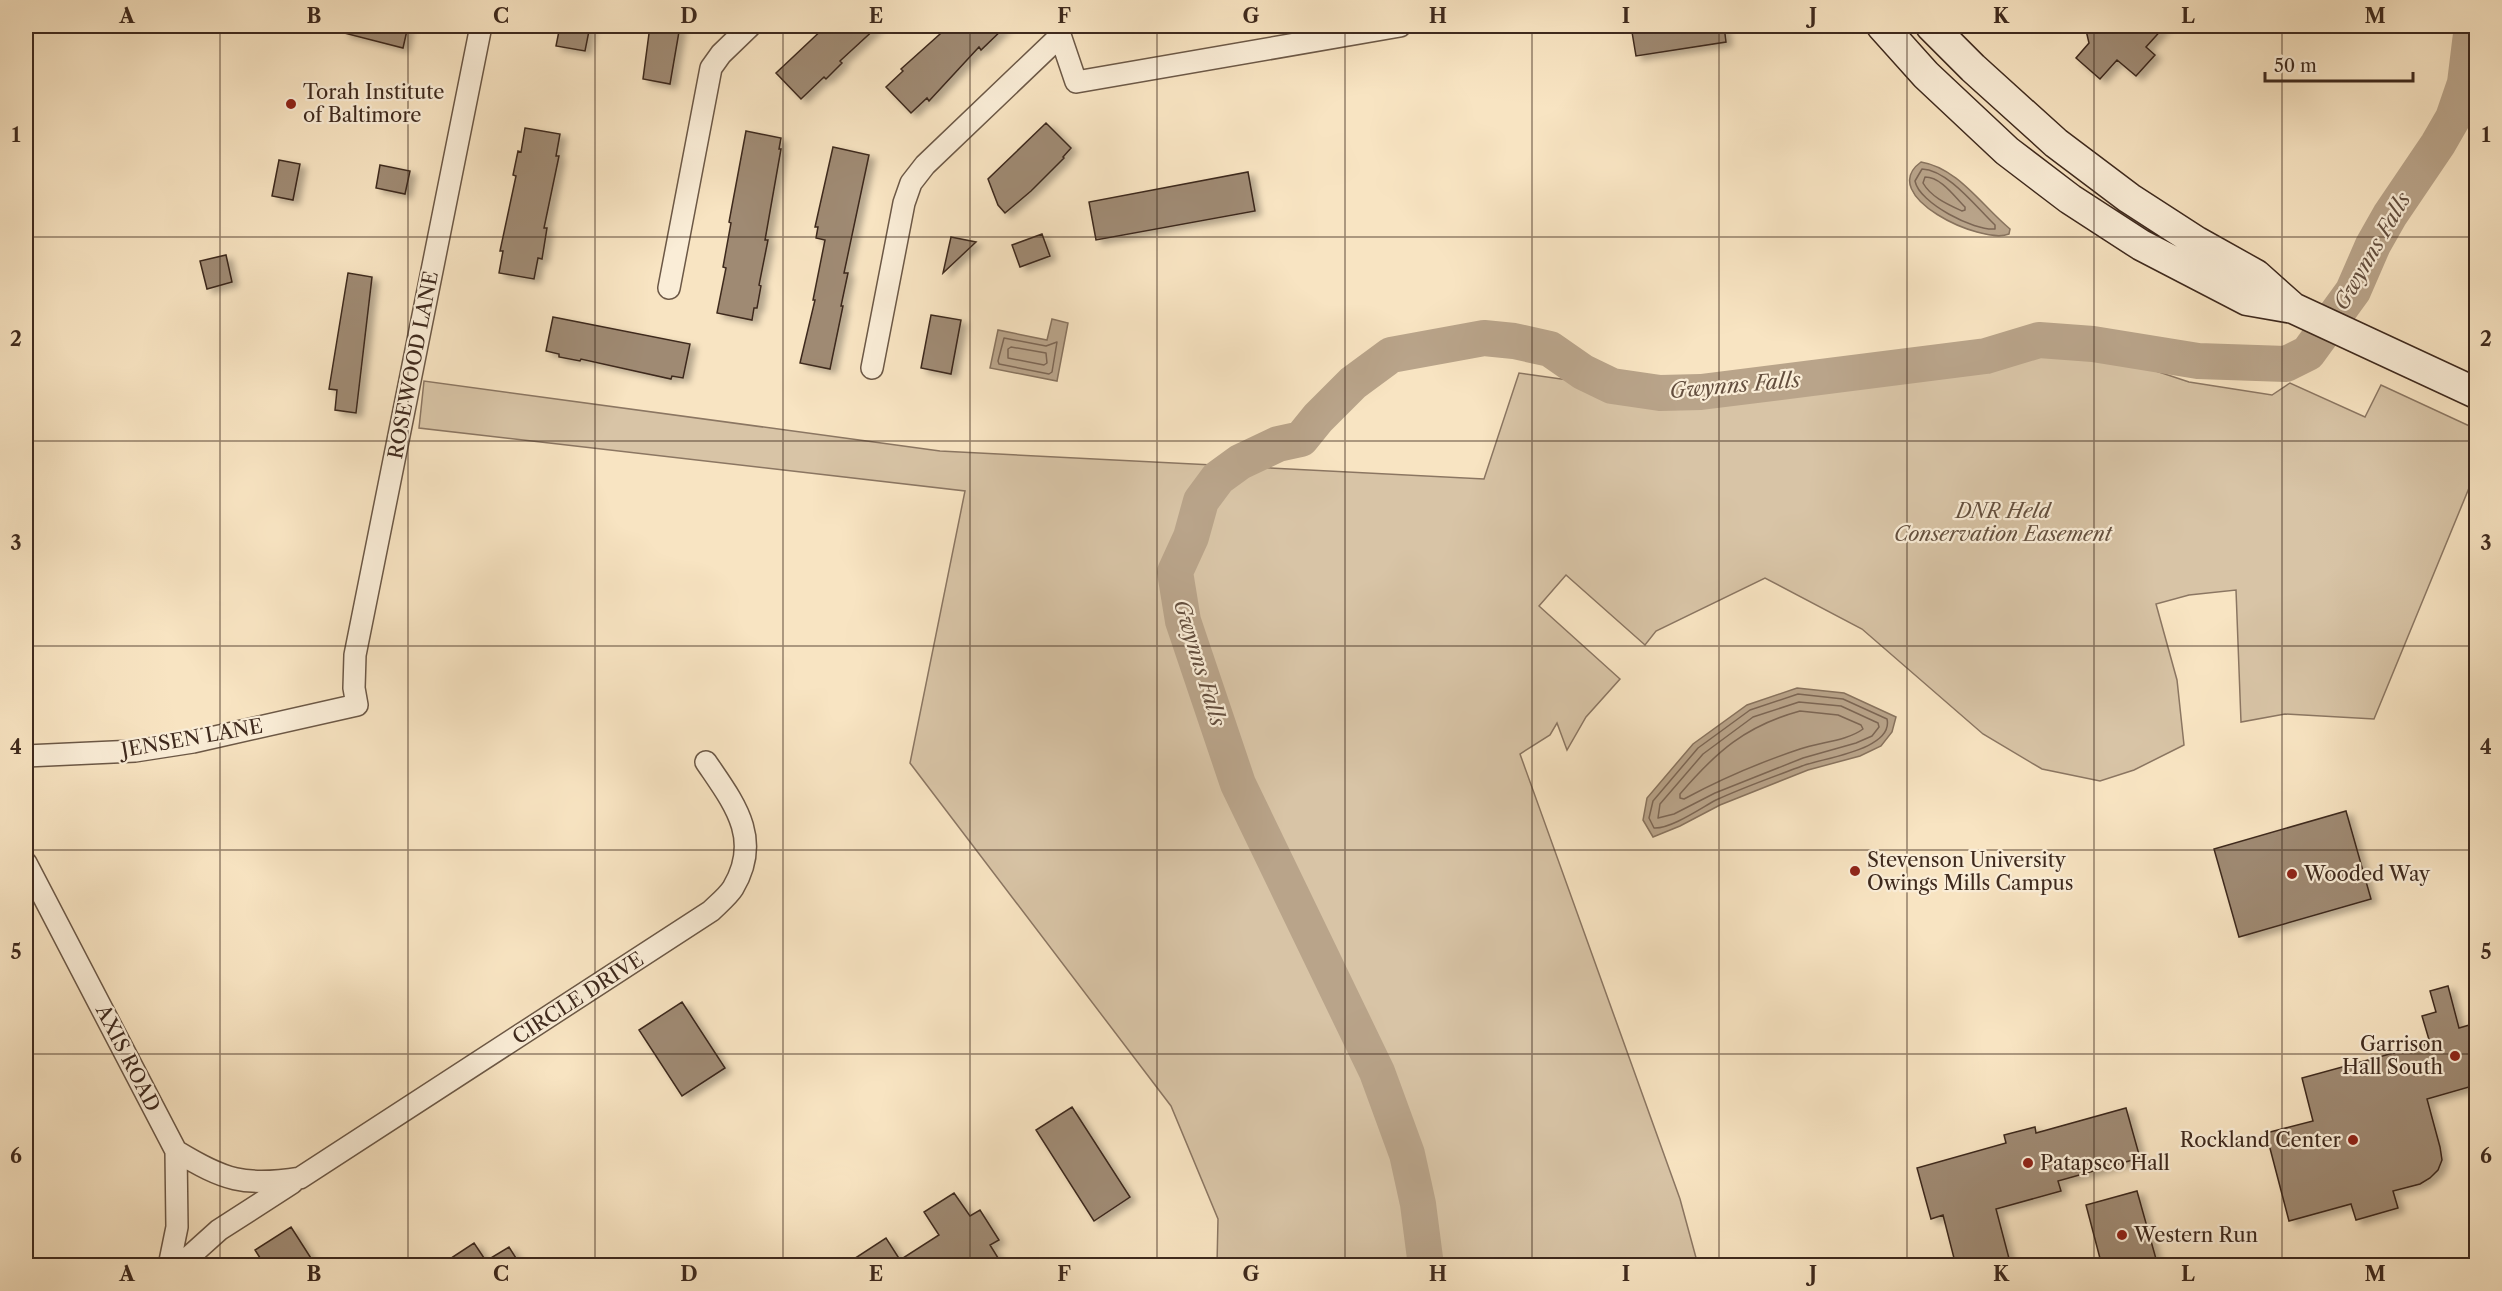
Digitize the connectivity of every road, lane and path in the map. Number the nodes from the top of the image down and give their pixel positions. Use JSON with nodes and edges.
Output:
{"nodes":[{"id":1,"x":481,"y":26,"type":"edge"},
{"id":2,"x":750,"y":26,"type":"edge"},
{"id":3,"x":1400,"y":26,"type":"edge"},
{"id":4,"x":1882,"y":26,"type":"edge"},
{"id":5,"x":1931,"y":26,"type":"edge"},
{"id":6,"x":1058,"y":31,"type":"edge"},
{"id":7,"x":669,"y":288,"type":"dead end"},
{"id":8,"x":2293,"y":308,"type":"junction"},
{"id":9,"x":872,"y":368,"type":"dead end"},
{"id":10,"x":2476,"y":393,"type":"edge"},
{"id":11,"x":357,"y":705,"type":"joint"},
{"id":12,"x":26,"y":756,"type":"edge"},
{"id":13,"x":706,"y":762,"type":"dead end"},
{"id":14,"x":26,"y":863,"type":"edge"},
{"id":15,"x":176,"y":1151,"type":"junction"},
{"id":16,"x":300,"y":1178,"type":"junction"},
{"id":17,"x":169,"y":1266,"type":"edge"},
{"id":18,"x":179,"y":1266,"type":"edge"}],
"edges":[{"from":1,"to":11,"type":"street","name":"ROSEWOOD LANE"},
{"from":2,"to":7,"type":"street"},
{"from":3,"to":6,"type":"street"},
{"from":4,"to":8,"type":"main road"},
{"from":5,"to":8,"type":"main road"},
{"from":6,"to":9,"type":"street"},
{"from":8,"to":10,"type":"main road"},
{"from":11,"to":12,"type":"street","name":"JENSEN LANE"},
{"from":13,"to":16,"type":"street","name":"CIRCLE DRIVE"},
{"from":14,"to":15,"type":"street","name":"AXIS ROAD"},
{"from":15,"to":16,"type":"street","name":"CIRCLE DRIVE"},
{"from":15,"to":17,"type":"street","name":"AXIS ROAD"},
{"from":16,"to":18,"type":"street","name":"CIRCLE DRIVE"}]}
